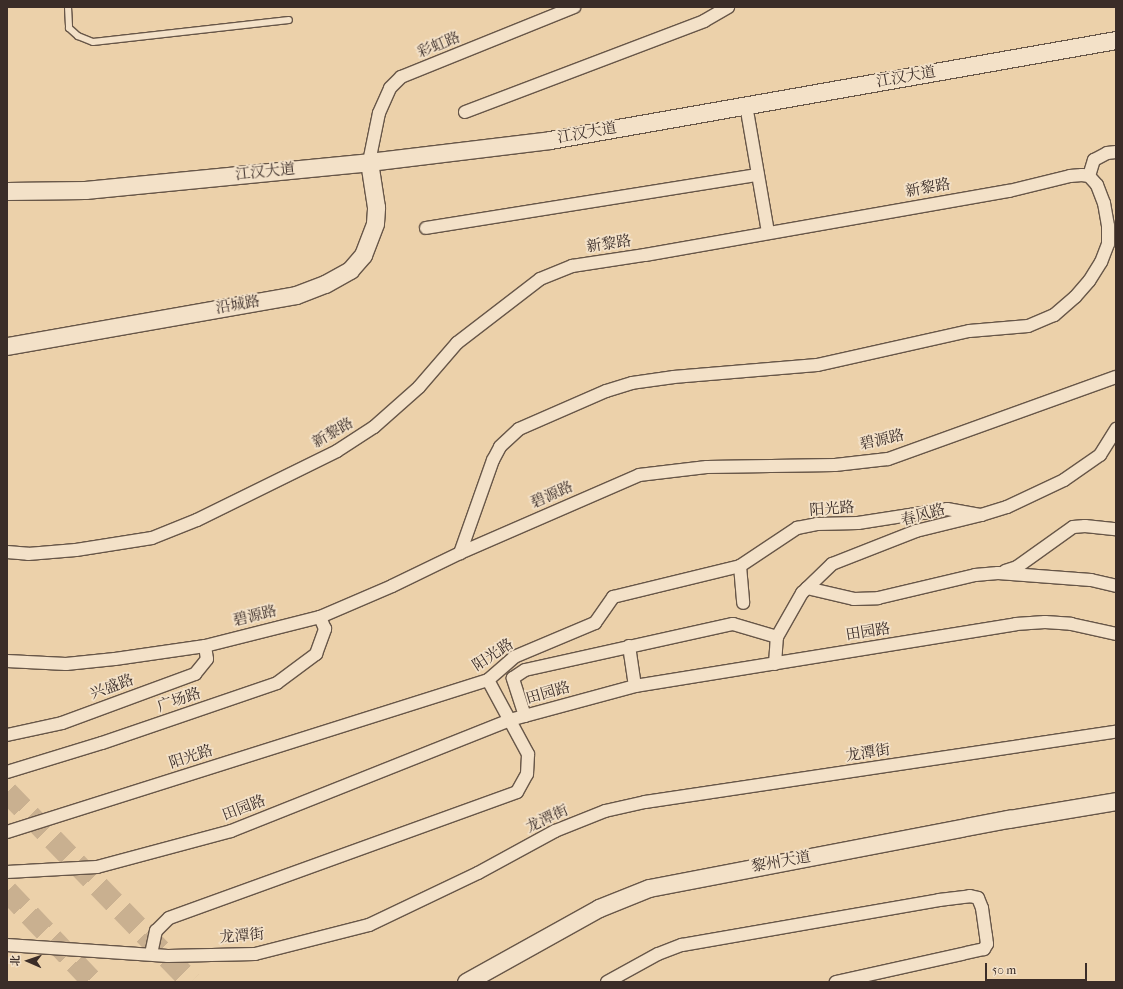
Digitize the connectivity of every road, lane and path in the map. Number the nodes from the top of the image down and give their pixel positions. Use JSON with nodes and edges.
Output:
{"nodes":[{"id":1,"x":68,"y":7,"type":"edge"},
{"id":2,"x":574,"y":7,"type":"edge"},
{"id":3,"x":728,"y":7,"type":"edge"},
{"id":4,"x":289,"y":20,"type":"dead end"},
{"id":5,"x":1116,"y":40,"type":"edge"},
{"id":6,"x":746,"y":106,"type":"junction"},
{"id":7,"x":465,"y":112,"type":"dead end"},
{"id":8,"x":1116,"y":152,"type":"edge"},
{"id":9,"x":369,"y":162,"type":"junction"},
{"id":10,"x":758,"y":175,"type":"junction"},
{"id":11,"x":1090,"y":176,"type":"junction"},
{"id":12,"x":7,"y":192,"type":"edge"},
{"id":13,"x":426,"y":228,"type":"dead end"},
{"id":14,"x":768,"y":232,"type":"junction"},
{"id":15,"x":7,"y":346,"type":"edge"},
{"id":16,"x":1116,"y":377,"type":"edge"},
{"id":17,"x":1116,"y":430,"type":"edge"},
{"id":18,"x":981,"y":516,"type":"junction"},
{"id":19,"x":1116,"y":529,"type":"edge"},
{"id":20,"x":7,"y":552,"type":"edge"},
{"id":21,"x":460,"y":553,"type":"junction"},
{"id":22,"x":740,"y":566,"type":"junction"},
{"id":23,"x":998,"y":573,"type":"junction"},
{"id":24,"x":1116,"y":586,"type":"edge"},
{"id":25,"x":808,"y":588,"type":"junction"},
{"id":26,"x":743,"y":604,"type":"dead end"},
{"id":27,"x":320,"y":616,"type":"junction"},
{"id":28,"x":1116,"y":634,"type":"edge"},
{"id":29,"x":777,"y":637,"type":"junction"},
{"id":30,"x":205,"y":646,"type":"junction"},
{"id":31,"x":629,"y":646,"type":"junction"},
{"id":32,"x":7,"y":661,"type":"edge"},
{"id":33,"x":775,"y":664,"type":"junction"},
{"id":34,"x":488,"y":680,"type":"junction"},
{"id":35,"x":635,"y":686,"type":"junction"},
{"id":36,"x":525,"y":716,"type":"junction"},
{"id":37,"x":510,"y":720,"type":"junction"},
{"id":38,"x":1116,"y":732,"type":"edge"},
{"id":39,"x":7,"y":735,"type":"edge"},
{"id":40,"x":7,"y":772,"type":"edge"},
{"id":41,"x":1116,"y":801,"type":"edge"},
{"id":42,"x":7,"y":832,"type":"edge"},
{"id":43,"x":7,"y":872,"type":"edge"},
{"id":44,"x":7,"y":945,"type":"edge"},
{"id":45,"x":151,"y":954,"type":"junction"},
{"id":46,"x":466,"y":982,"type":"edge"},
{"id":47,"x":607,"y":982,"type":"edge"},
{"id":48,"x":836,"y":982,"type":"edge"}],
"edges":[{"from":1,"to":4,"type":"lane"},
{"from":2,"to":9,"type":"street","name":"彩虹路"},
{"from":3,"to":7,"type":"street"},
{"from":5,"to":6,"type":"main road","name":"江汉大道"},
{"from":6,"to":9,"type":"main road","name":"江汉大道"},
{"from":6,"to":10,"type":"street"},
{"from":8,"to":11,"type":"street"},
{"from":9,"to":12,"type":"main road","name":"江汉大道"},
{"from":9,"to":15,"type":"main road","name":"沿城路"},
{"from":10,"to":13,"type":"street"},
{"from":10,"to":14,"type":"street"},
{"from":11,"to":14,"type":"street","name":"新黎路"},
{"from":11,"to":21,"type":"street"},
{"from":14,"to":20,"type":"street","name":"新黎路"},
{"from":16,"to":21,"type":"street","name":"碧源路"},
{"from":17,"to":18,"type":"street","name":"春风路"},
{"from":18,"to":22,"type":"street","name":"阳光路"},
{"from":18,"to":25,"type":"street","name":"春风路"},
{"from":19,"to":23,"type":"street"},
{"from":21,"to":27,"type":"street","name":"碧源路"},
{"from":22,"to":26,"type":"street"},
{"from":22,"to":34,"type":"street","name":"阳光路"},
{"from":23,"to":24,"type":"street"},
{"from":23,"to":25,"type":"street"},
{"from":25,"to":29,"type":"street","name":"春风路"},
{"from":27,"to":30,"type":"street","name":"碧源路"},
{"from":27,"to":40,"type":"street","name":"广场路"},
{"from":28,"to":33,"type":"street","name":"田园路"},
{"from":29,"to":31,"type":"street"},
{"from":29,"to":33,"type":"street","name":"春风路"},
{"from":30,"to":32,"type":"street","name":"碧源路"},
{"from":30,"to":39,"type":"street","name":"兴盛路"},
{"from":31,"to":35,"type":"street"},
{"from":31,"to":36,"type":"street"},
{"from":33,"to":35,"type":"street","name":"田园路"},
{"from":34,"to":37,"type":"street"},
{"from":34,"to":42,"type":"street","name":"阳光路"},
{"from":35,"to":36,"type":"street","name":"田园路"},
{"from":36,"to":37,"type":"street","name":"田园路"},
{"from":37,"to":43,"type":"street","name":"田园路"},
{"from":37,"to":45,"type":"street"},
{"from":38,"to":45,"type":"street","name":"龙潭街"},
{"from":41,"to":46,"type":"main road","name":"黎州大道"},
{"from":44,"to":45,"type":"street","name":"龙潭街"},
{"from":47,"to":48,"type":"street"}]}
